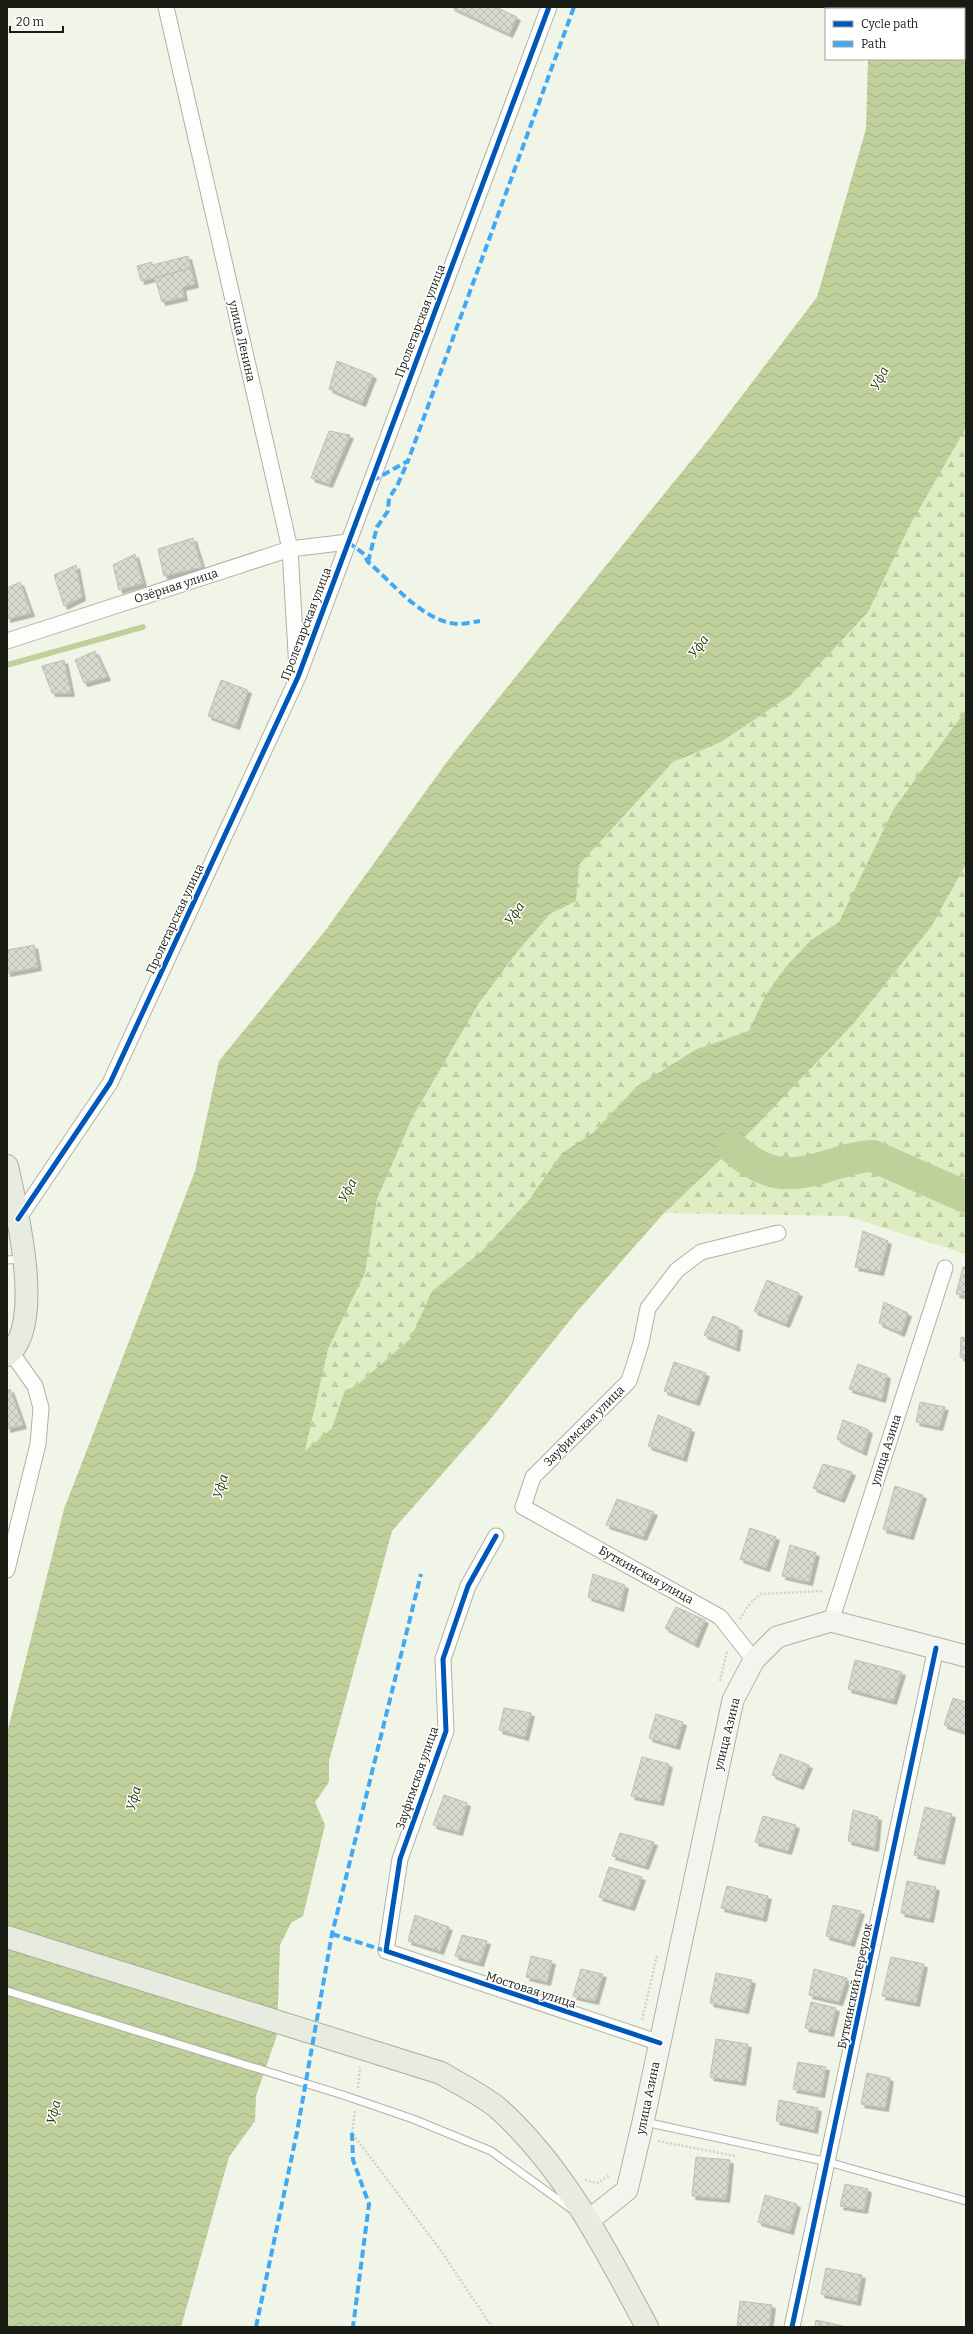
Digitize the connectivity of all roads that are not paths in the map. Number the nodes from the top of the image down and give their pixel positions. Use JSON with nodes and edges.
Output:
{"nodes":[{"id":1,"x":166,"y":7,"type":"edge"},
{"id":2,"x":549,"y":7,"type":"edge"},
{"id":3,"x":348,"y":542,"type":"junction"},
{"id":4,"x":290,"y":549,"type":"junction"},
{"id":5,"x":7,"y":642,"type":"edge"},
{"id":6,"x":298,"y":677,"type":"junction"},
{"id":7,"x":7,"y":1166,"type":"edge"},
{"id":8,"x":18,"y":1219,"type":"junction"},
{"id":9,"x":778,"y":1234,"type":"dead end"},
{"id":10,"x":15,"y":1259,"type":"edge"},
{"id":11,"x":945,"y":1268,"type":"dead end"},
{"id":12,"x":9,"y":1354,"type":"edge"},
{"id":13,"x":523,"y":1507,"type":"joint"},
{"id":14,"x":496,"y":1536,"type":"dead end"},
{"id":15,"x":7,"y":1570,"type":"edge"},
{"id":16,"x":831,"y":1620,"type":"junction"},
{"id":17,"x":936,"y":1648,"type":"junction"},
{"id":18,"x":966,"y":1656,"type":"edge"},
{"id":19,"x":754,"y":1660,"type":"junction"},
{"id":20,"x":7,"y":1937,"type":"edge"},
{"id":21,"x":396,"y":1956,"type":"joint"},
{"id":22,"x":7,"y":1991,"type":"edge"},
{"id":23,"x":660,"y":2043,"type":"junction"},
{"id":24,"x":641,"y":2130,"type":"junction"},
{"id":25,"x":828,"y":2162,"type":"junction"},
{"id":26,"x":966,"y":2201,"type":"edge"},
{"id":27,"x":588,"y":2221,"type":"junction"},
{"id":28,"x":647,"y":2327,"type":"edge"},
{"id":29,"x":792,"y":2327,"type":"edge"}],
"edges":[{"from":1,"to":4,"type":"street","name":"улица Ленина"},
{"from":2,"to":3,"type":"street","name":"Пролетарская улица"},
{"from":3,"to":4,"type":"street","name":"Озёрная улица"},
{"from":3,"to":6,"type":"street","name":"Пролетарская улица"},
{"from":4,"to":5,"type":"street","name":"Озёрная улица"},
{"from":4,"to":6,"type":"street","name":"улица Ленина"},
{"from":6,"to":8,"type":"street","name":"Пролетарская улица"},
{"from":7,"to":8,"type":"main road"},
{"from":8,"to":10,"type":"main road"},
{"from":9,"to":13,"type":"street","name":"Зауфимская улица"},
{"from":10,"to":12,"type":"main road"},
{"from":11,"to":16,"type":"street","name":"улица Азина"},
{"from":12,"to":15,"type":"street"},
{"from":13,"to":19,"type":"street","name":"Буткинская улица"},
{"from":14,"to":21,"type":"street","name":"Зауфимская улица"},
{"from":16,"to":17,"type":"street"},
{"from":16,"to":19,"type":"street","name":"улица Азина"},
{"from":17,"to":18,"type":"street"},
{"from":17,"to":25,"type":"street","name":"Буткинский переулок"},
{"from":19,"to":23,"type":"street","name":"улица Азина"},
{"from":20,"to":27,"type":"main road"},
{"from":21,"to":23,"type":"street","name":"Мостовая улица"},
{"from":22,"to":27,"type":"lane"},
{"from":23,"to":24,"type":"street","name":"улица Азина"},
{"from":24,"to":25,"type":"lane"},
{"from":24,"to":27,"type":"street","name":"улица Азина"},
{"from":25,"to":26,"type":"lane"},
{"from":25,"to":29,"type":"street","name":"Буткинский переулок"},
{"from":27,"to":28,"type":"main road"}]}
